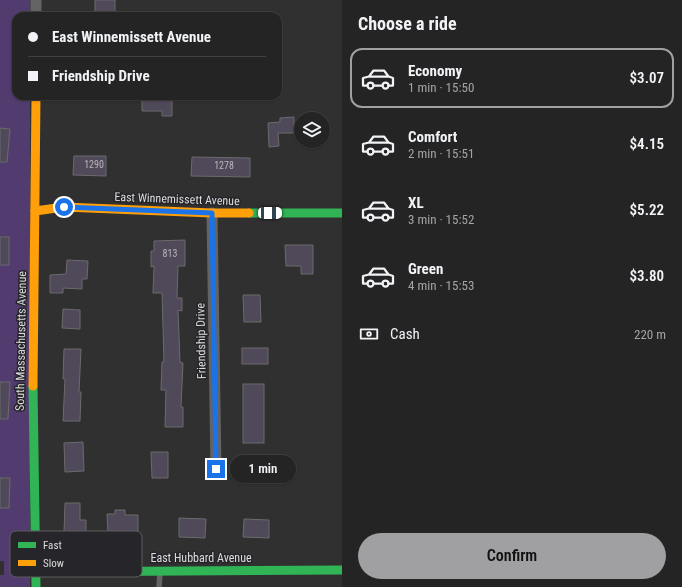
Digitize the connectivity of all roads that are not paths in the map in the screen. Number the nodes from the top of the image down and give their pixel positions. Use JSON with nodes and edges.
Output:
{"nodes":[{"id":1,"x":36,"y":0,"type":"edge"},
{"id":2,"x":36,"y":12,"type":"edge"},
{"id":3,"x":36,"y":100,"type":"edge"},
{"id":4,"x":35,"y":211,"type":"junction"},
{"id":5,"x":212,"y":213,"type":"junction"},
{"id":6,"x":342,"y":213,"type":"edge"},
{"id":7,"x":216,"y":469,"type":"dead end"},
{"id":8,"x":35,"y":531,"type":"edge"},
{"id":9,"x":142,"y":570,"type":"edge"},
{"id":10,"x":160,"y":570,"type":"junction"},
{"id":11,"x":342,"y":570,"type":"edge"},
{"id":12,"x":159,"y":587,"type":"edge"}],
"edges":[{"from":1,"to":2,"type":"street"},
{"from":3,"to":4,"type":"street","name":"South Massachusetts Avenue"},
{"from":4,"to":5,"type":"street","name":"East Winnemissett Avenue"},
{"from":4,"to":8,"type":"street","name":"South Massachusetts Avenue"},
{"from":5,"to":6,"type":"street","name":"East Winnemissett Avenue"},
{"from":5,"to":7,"type":"street","name":"Friendship Drive"},
{"from":9,"to":10,"type":"street","name":"East Hubbard Avenue"},
{"from":10,"to":11,"type":"street","name":"East Hubbard Avenue"},
{"from":10,"to":12,"type":"lane"}]}
